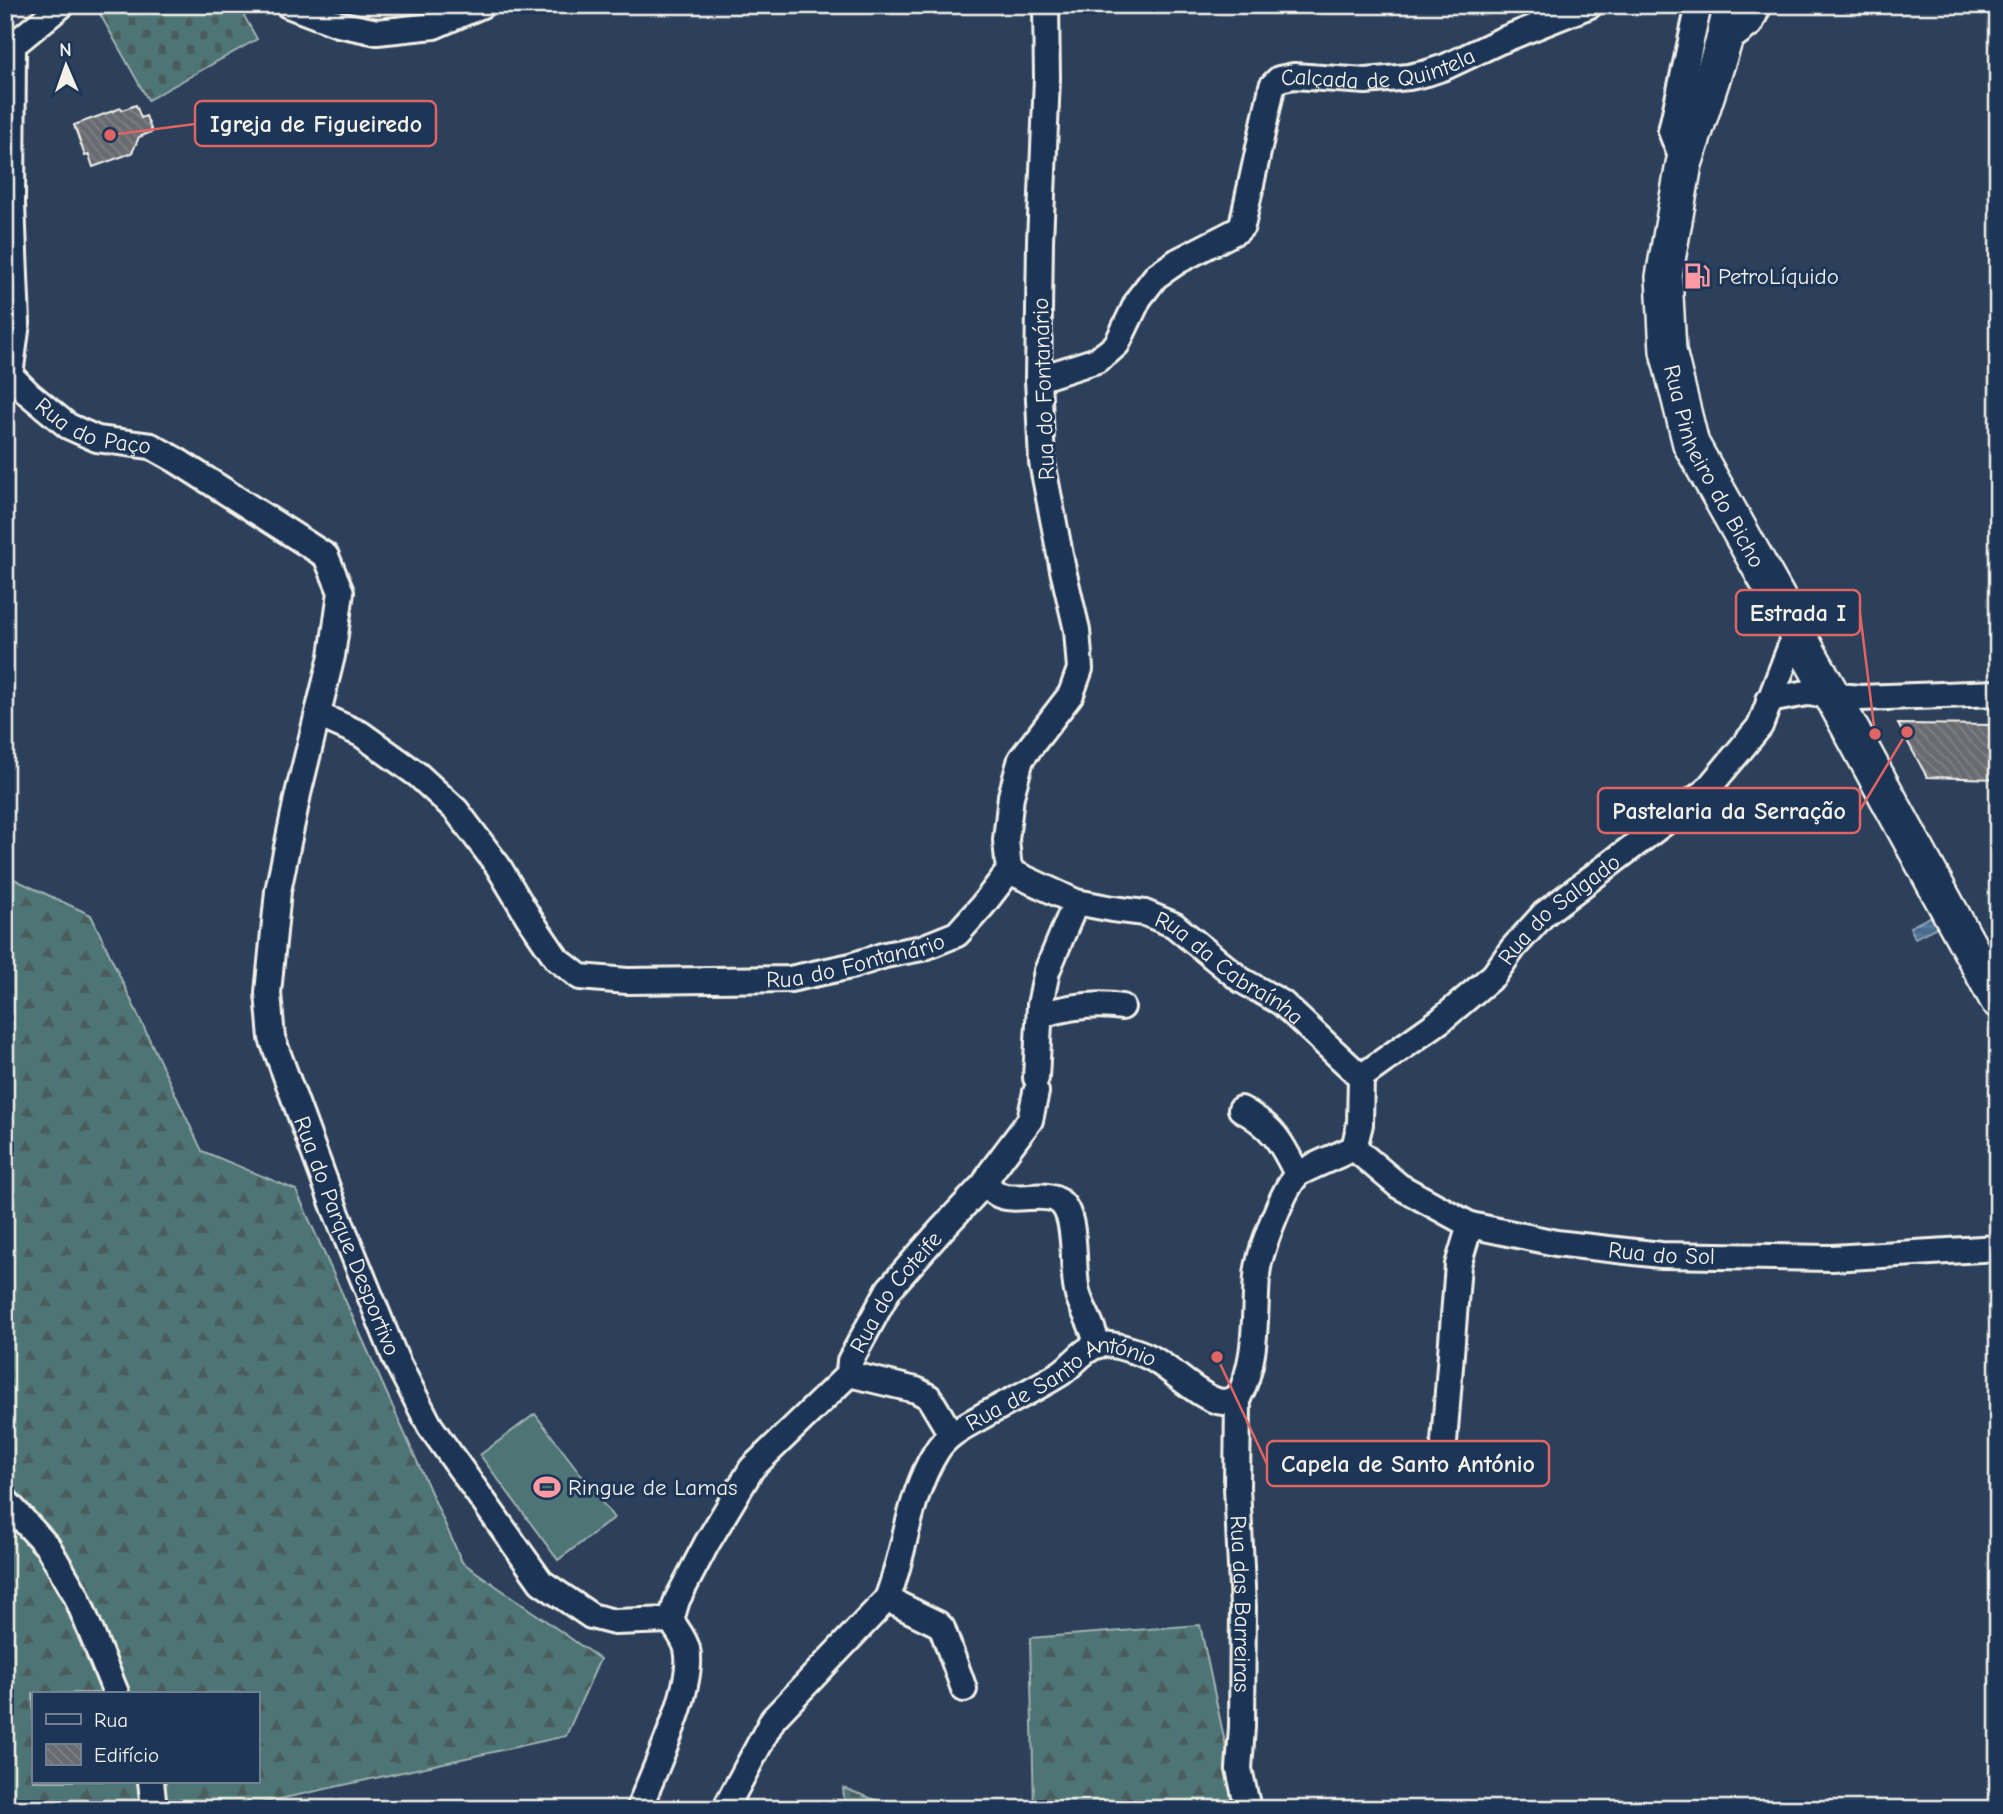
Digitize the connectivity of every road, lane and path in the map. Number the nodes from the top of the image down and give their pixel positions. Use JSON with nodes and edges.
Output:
{"nodes":[{"id":1,"x":62,"y":5,"type":"edge"},
{"id":2,"x":288,"y":5,"type":"edge"},
{"id":3,"x":482,"y":5,"type":"edge"},
{"id":4,"x":1046,"y":5,"type":"edge"},
{"id":5,"x":1590,"y":5,"type":"edge"},
{"id":6,"x":1699,"y":5,"type":"edge"},
{"id":7,"x":1732,"y":5,"type":"edge"},
{"id":8,"x":1759,"y":5,"type":"edge"},
{"id":9,"x":1723,"y":44,"type":"junction"},
{"id":10,"x":9,"y":47,"type":"edge"},
{"id":11,"x":1684,"y":164,"type":"junction"},
{"id":12,"x":8,"y":377,"type":"edge"},
{"id":13,"x":1038,"y":379,"type":"junction"},
{"id":14,"x":1796,"y":632,"type":"junction"},
{"id":15,"x":1998,"y":693,"type":"edge"},
{"id":16,"x":1831,"y":695,"type":"junction"},
{"id":17,"x":1769,"y":700,"type":"junction"},
{"id":18,"x":318,"y":715,"type":"junction"},
{"id":19,"x":1009,"y":871,"type":"junction"},
{"id":20,"x":1076,"y":902,"type":"junction"},
{"id":21,"x":1998,"y":1000,"type":"edge"},
{"id":22,"x":1122,"y":1007,"type":"dead end"},
{"id":23,"x":1040,"y":1014,"type":"junction"},
{"id":24,"x":1361,"y":1077,"type":"junction"},
{"id":25,"x":1241,"y":1109,"type":"dead end"},
{"id":26,"x":1354,"y":1148,"type":"junction"},
{"id":27,"x":1297,"y":1174,"type":"junction"},
{"id":28,"x":985,"y":1183,"type":"junction"},
{"id":29,"x":1470,"y":1225,"type":"junction"},
{"id":30,"x":1998,"y":1248,"type":"edge"},
{"id":31,"x":1097,"y":1345,"type":"junction"},
{"id":32,"x":849,"y":1374,"type":"junction"},
{"id":33,"x":1238,"y":1398,"type":"junction"},
{"id":34,"x":951,"y":1434,"type":"junction"},
{"id":35,"x":1444,"y":1442,"type":"dead end"},
{"id":36,"x":5,"y":1500,"type":"edge"},
{"id":37,"x":887,"y":1599,"type":"junction"},
{"id":38,"x":671,"y":1620,"type":"junction"},
{"id":39,"x":964,"y":1689,"type":"dead end"},
{"id":40,"x":116,"y":1692,"type":"edge"},
{"id":41,"x":151,"y":1783,"type":"edge"},
{"id":42,"x":154,"y":1809,"type":"edge"},
{"id":43,"x":639,"y":1809,"type":"edge"},
{"id":44,"x":725,"y":1809,"type":"edge"},
{"id":45,"x":1248,"y":1809,"type":"edge"}],
"edges":[{"from":1,"to":10,"type":"street"},
{"from":2,"to":3,"type":"street"},
{"from":4,"to":13,"type":"street","name":"Rua do Fontanário"},
{"from":5,"to":13,"type":"street","name":"Calçada de Quintela"},
{"from":6,"to":11,"type":"street"},
{"from":7,"to":9,"type":"main road","name":"Rua Pinheiro do Bicho"},
{"from":8,"to":9,"type":"street"},
{"from":9,"to":11,"type":"main road","name":"Rua Pinheiro do Bicho"},
{"from":10,"to":12,"type":"street","name":"Rua do Paço"},
{"from":11,"to":14,"type":"main road","name":"Rua Pinheiro do Bicho"},
{"from":12,"to":18,"type":"street","name":"Rua do Paço"},
{"from":13,"to":19,"type":"street","name":"Rua do Fontanário"},
{"from":14,"to":16,"type":"main road","name":"Rua Pinheiro do Bicho"},
{"from":14,"to":17,"type":"street","name":"Rua do Salgado"},
{"from":15,"to":16,"type":"street"},
{"from":16,"to":17,"type":"street"},
{"from":16,"to":21,"type":"main road","name":"Rua Pinheiro do Bicho"},
{"from":17,"to":24,"type":"street","name":"Rua do Salgado"},
{"from":18,"to":19,"type":"street","name":"Rua do Fontanário"},
{"from":18,"to":38,"type":"street","name":"Rua do Parque Desportivo"},
{"from":19,"to":20,"type":"street","name":"Rua da Cabraínha"},
{"from":20,"to":23,"type":"street"},
{"from":20,"to":24,"type":"street","name":"Rua da Cabraínha"},
{"from":22,"to":23,"type":"street"},
{"from":23,"to":28,"type":"street"},
{"from":24,"to":26,"type":"street"},
{"from":25,"to":27,"type":"street"},
{"from":26,"to":27,"type":"street"},
{"from":26,"to":29,"type":"street","name":"Rua do Sol"},
{"from":27,"to":33,"type":"street"},
{"from":28,"to":31,"type":"street"},
{"from":28,"to":32,"type":"street","name":"Rua do Coteife"},
{"from":29,"to":30,"type":"street","name":"Rua do Sol"},
{"from":29,"to":35,"type":"street"},
{"from":31,"to":33,"type":"street","name":"Rua de Santo António"},
{"from":31,"to":34,"type":"street","name":"Rua de Santo António"},
{"from":32,"to":34,"type":"street"},
{"from":32,"to":38,"type":"street","name":"Rua do Coteife"},
{"from":33,"to":45,"type":"street","name":"Rua das Barreiras"},
{"from":34,"to":37,"type":"street","name":"Rua de Santo António"},
{"from":36,"to":40,"type":"street"},
{"from":37,"to":39,"type":"street"},
{"from":37,"to":44,"type":"street","name":"Rua de Santo António"},
{"from":38,"to":43,"type":"street"},
{"from":41,"to":42,"type":"street"}]}
